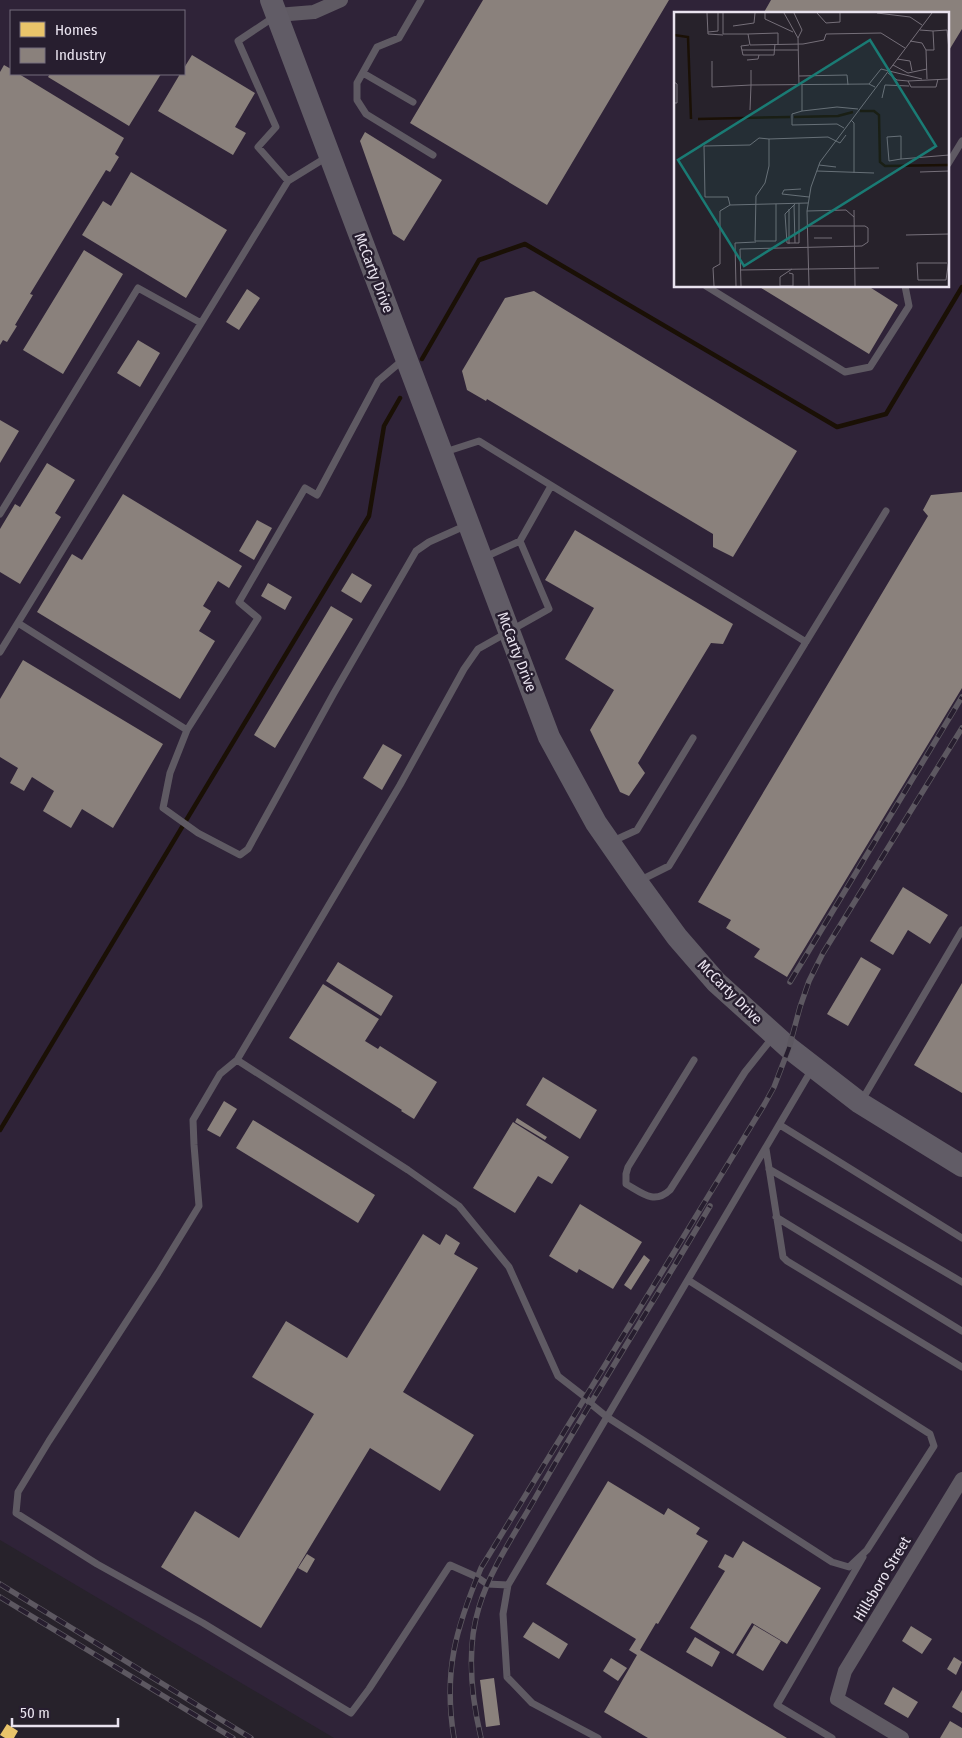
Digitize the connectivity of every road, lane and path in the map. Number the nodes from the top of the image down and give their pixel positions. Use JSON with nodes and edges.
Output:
{"nodes":[{"id":1,"x":341,"y":0,"type":"edge"},
{"id":2,"x":421,"y":0,"type":"edge"},
{"id":3,"x":278,"y":5,"type":"edge"},
{"id":4,"x":362,"y":73,"type":"junction"},
{"id":5,"x":413,"y":102,"type":"dead end"},
{"id":6,"x":962,"y":141,"type":"edge"},
{"id":7,"x":433,"y":154,"type":"dead end"},
{"id":8,"x":330,"y":155,"type":"junction"},
{"id":9,"x":950,"y":161,"type":"edge"},
{"id":10,"x":288,"y":181,"type":"junction"},
{"id":11,"x":709,"y":288,"type":"edge"},
{"id":12,"x":905,"y":288,"type":"edge"},
{"id":13,"x":201,"y":323,"type":"junction"},
{"id":14,"x":406,"y":357,"type":"junction"},
{"id":15,"x":442,"y":453,"type":"junction"},
{"id":16,"x":552,"y":486,"type":"junction"},
{"id":17,"x":886,"y":511,"type":"dead end"},
{"id":18,"x":0,"y":514,"type":"edge"},
{"id":19,"x":469,"y":523,"type":"junction"},
{"id":20,"x":520,"y":541,"type":"junction"},
{"id":21,"x":482,"y":558,"type":"junction"},
{"id":22,"x":18,"y":622,"type":"junction"},
{"id":23,"x":509,"y":630,"type":"junction"},
{"id":24,"x":3,"y":641,"type":"edge"},
{"id":25,"x":806,"y":642,"type":"junction"},
{"id":26,"x":0,"y":652,"type":"edge"},
{"id":27,"x":188,"y":730,"type":"junction"},
{"id":28,"x":693,"y":738,"type":"dead end"},
{"id":29,"x":610,"y":843,"type":"junction"},
{"id":30,"x":637,"y":882,"type":"junction"},
{"id":31,"x":962,"y":930,"type":"edge"},
{"id":32,"x":775,"y":1035,"type":"junction"},
{"id":33,"x":237,"y":1060,"type":"junction"},
{"id":34,"x":694,"y":1060,"type":"dead end"},
{"id":35,"x":814,"y":1067,"type":"junction"},
{"id":36,"x":860,"y":1103,"type":"junction"},
{"id":37,"x":780,"y":1125,"type":"junction"},
{"id":38,"x":766,"y":1149,"type":"junction"},
{"id":39,"x":961,"y":1164,"type":"edge"},
{"id":40,"x":769,"y":1169,"type":"junction"},
{"id":41,"x":776,"y":1217,"type":"junction"},
{"id":42,"x":962,"y":1238,"type":"edge"},
{"id":43,"x":688,"y":1280,"type":"junction"},
{"id":44,"x":962,"y":1282,"type":"edge"},
{"id":45,"x":962,"y":1331,"type":"edge"},
{"id":46,"x":962,"y":1367,"type":"edge"},
{"id":47,"x":607,"y":1417,"type":"junction"},
{"id":48,"x":962,"y":1479,"type":"edge"},
{"id":49,"x":868,"y":1550,"type":"junction"},
{"id":50,"x":508,"y":1585,"type":"junction"},
{"id":51,"x":598,"y":1738,"type":"edge"},
{"id":52,"x":832,"y":1738,"type":"edge"},
{"id":53,"x":902,"y":1738,"type":"edge"}],
"edges":[{"from":1,"to":3,"type":"street"},
{"from":2,"to":4,"type":"lane"},
{"from":3,"to":8,"type":"main road","name":"McCarty Drive"},
{"from":3,"to":10,"type":"lane"},
{"from":4,"to":5,"type":"lane"},
{"from":4,"to":7,"type":"lane"},
{"from":6,"to":9,"type":"lane"},
{"from":8,"to":10,"type":"lane"},
{"from":8,"to":14,"type":"main road","name":"McCarty Drive"},
{"from":10,"to":13,"type":"lane"},
{"from":11,"to":12,"type":"lane"},
{"from":13,"to":18,"type":"lane"},
{"from":13,"to":22,"type":"lane"},
{"from":14,"to":15,"type":"main road","name":"McCarty Drive"},
{"from":14,"to":27,"type":"lane"},
{"from":15,"to":16,"type":"lane"},
{"from":15,"to":19,"type":"main road","name":"McCarty Drive"},
{"from":16,"to":20,"type":"lane"},
{"from":16,"to":25,"type":"lane"},
{"from":17,"to":25,"type":"lane"},
{"from":19,"to":21,"type":"main road","name":"McCarty Drive"},
{"from":19,"to":27,"type":"lane"},
{"from":20,"to":21,"type":"lane"},
{"from":20,"to":23,"type":"lane"},
{"from":21,"to":23,"type":"main road","name":"McCarty Drive"},
{"from":22,"to":24,"type":"lane"},
{"from":22,"to":27,"type":"lane"},
{"from":23,"to":29,"type":"main road","name":"McCarty Drive"},
{"from":23,"to":33,"type":"lane"},
{"from":24,"to":26,"type":"lane"},
{"from":25,"to":30,"type":"lane"},
{"from":28,"to":29,"type":"lane"},
{"from":29,"to":30,"type":"main road","name":"McCarty Drive"},
{"from":30,"to":32,"type":"main road","name":"McCarty Drive"},
{"from":31,"to":36,"type":"lane"},
{"from":32,"to":34,"type":"lane"},
{"from":32,"to":35,"type":"main road","name":"McCarty Drive"},
{"from":33,"to":47,"type":"lane"},
{"from":33,"to":50,"type":"lane"},
{"from":35,"to":36,"type":"main road","name":"McCarty Drive"},
{"from":35,"to":37,"type":"lane"},
{"from":36,"to":39,"type":"main road","name":"McCarty Drive"},
{"from":37,"to":38,"type":"lane"},
{"from":37,"to":42,"type":"lane"},
{"from":38,"to":40,"type":"lane"},
{"from":38,"to":43,"type":"lane"},
{"from":40,"to":41,"type":"lane"},
{"from":40,"to":44,"type":"lane"},
{"from":41,"to":45,"type":"lane"},
{"from":41,"to":46,"type":"lane"},
{"from":43,"to":47,"type":"lane"},
{"from":43,"to":49,"type":"lane"},
{"from":47,"to":49,"type":"lane"},
{"from":47,"to":50,"type":"lane"},
{"from":48,"to":53,"type":"street","name":"Hillsboro Street"},
{"from":49,"to":52,"type":"lane"},
{"from":50,"to":51,"type":"lane"}]}
